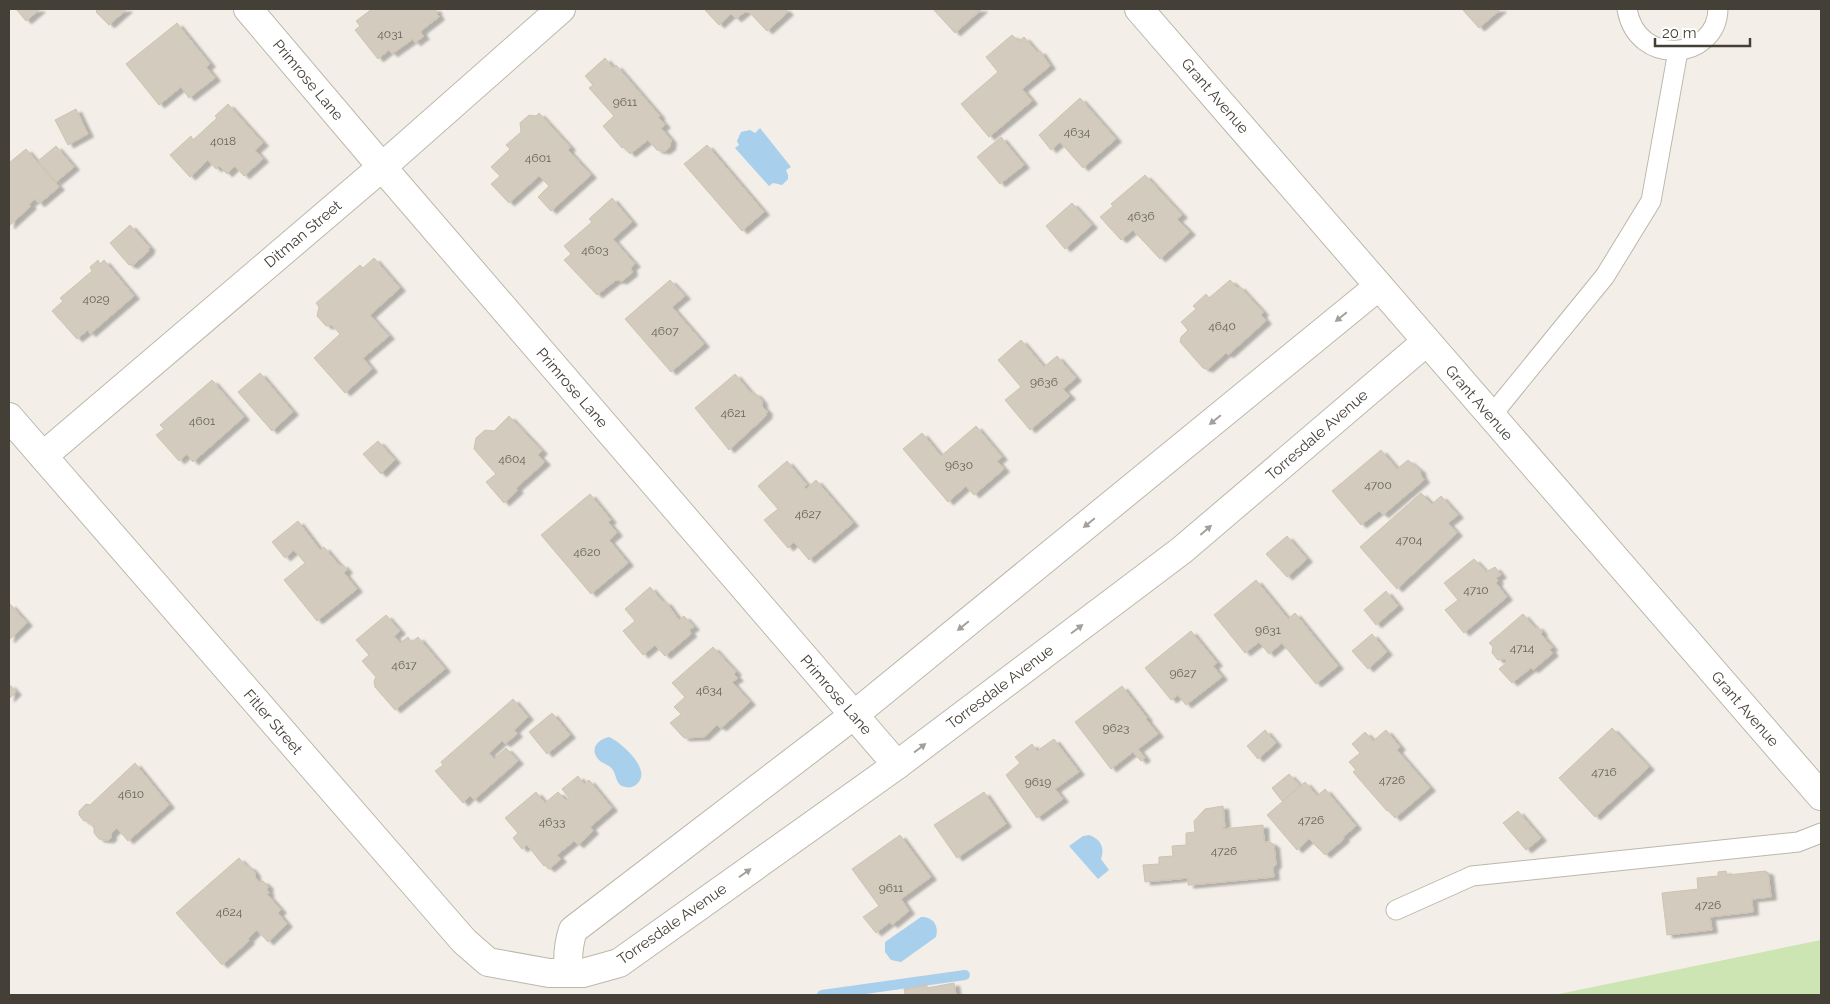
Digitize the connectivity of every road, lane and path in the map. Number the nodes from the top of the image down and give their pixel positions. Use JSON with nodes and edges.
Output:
{"nodes":[{"id":1,"x":248,"y":9,"type":"edge"},
{"id":2,"x":560,"y":9,"type":"edge"},
{"id":3,"x":1139,"y":9,"type":"edge"},
{"id":4,"x":1627,"y":9,"type":"edge"},
{"id":5,"x":1718,"y":9,"type":"edge"},
{"id":6,"x":1678,"y":50,"type":"junction"},
{"id":7,"x":382,"y":167,"type":"junction"},
{"id":8,"x":1379,"y":286,"type":"junction"},
{"id":9,"x":1426,"y":342,"type":"junction"},
{"id":10,"x":1491,"y":416,"type":"junction"},
{"id":11,"x":9,"y":417,"type":"edge"},
{"id":12,"x":43,"y":456,"type":"junction"},
{"id":13,"x":854,"y":715,"type":"junction"},
{"id":14,"x":897,"y":765,"type":"junction"},
{"id":15,"x":1821,"y":796,"type":"edge"},
{"id":16,"x":1821,"y":833,"type":"edge"},
{"id":17,"x":1396,"y":910,"type":"dead end"},
{"id":18,"x":568,"y":973,"type":"junction"}],
"edges":[{"from":1,"to":7,"type":"street","name":"Primrose Lane"},
{"from":2,"to":7,"type":"street","name":"Ditman Street"},
{"from":3,"to":8,"type":"street","name":"Grant Avenue"},
{"from":4,"to":6,"type":"lane"},
{"from":5,"to":6,"type":"lane"},
{"from":6,"to":10,"type":"lane"},
{"from":7,"to":12,"type":"street","name":"Ditman Street"},
{"from":7,"to":13,"type":"street","name":"Primrose Lane"},
{"from":8,"to":9,"type":"street","name":"Grant Avenue"},
{"from":8,"to":13,"type":"street","one_way":true},
{"from":9,"to":10,"type":"street","name":"Grant Avenue"},
{"from":14,"to":9,"type":"street","name":"Torresdale Avenue","one_way":true},
{"from":10,"to":15,"type":"street","name":"Grant Avenue"},
{"from":11,"to":12,"type":"street","name":"Fitler Street"},
{"from":12,"to":18,"type":"street","name":"Fitler Street"},
{"from":13,"to":14,"type":"street","name":"Primrose Lane"},
{"from":13,"to":18,"type":"street"},
{"from":18,"to":14,"type":"street","name":"Torresdale Avenue","one_way":true},
{"from":16,"to":17,"type":"lane"}]}
